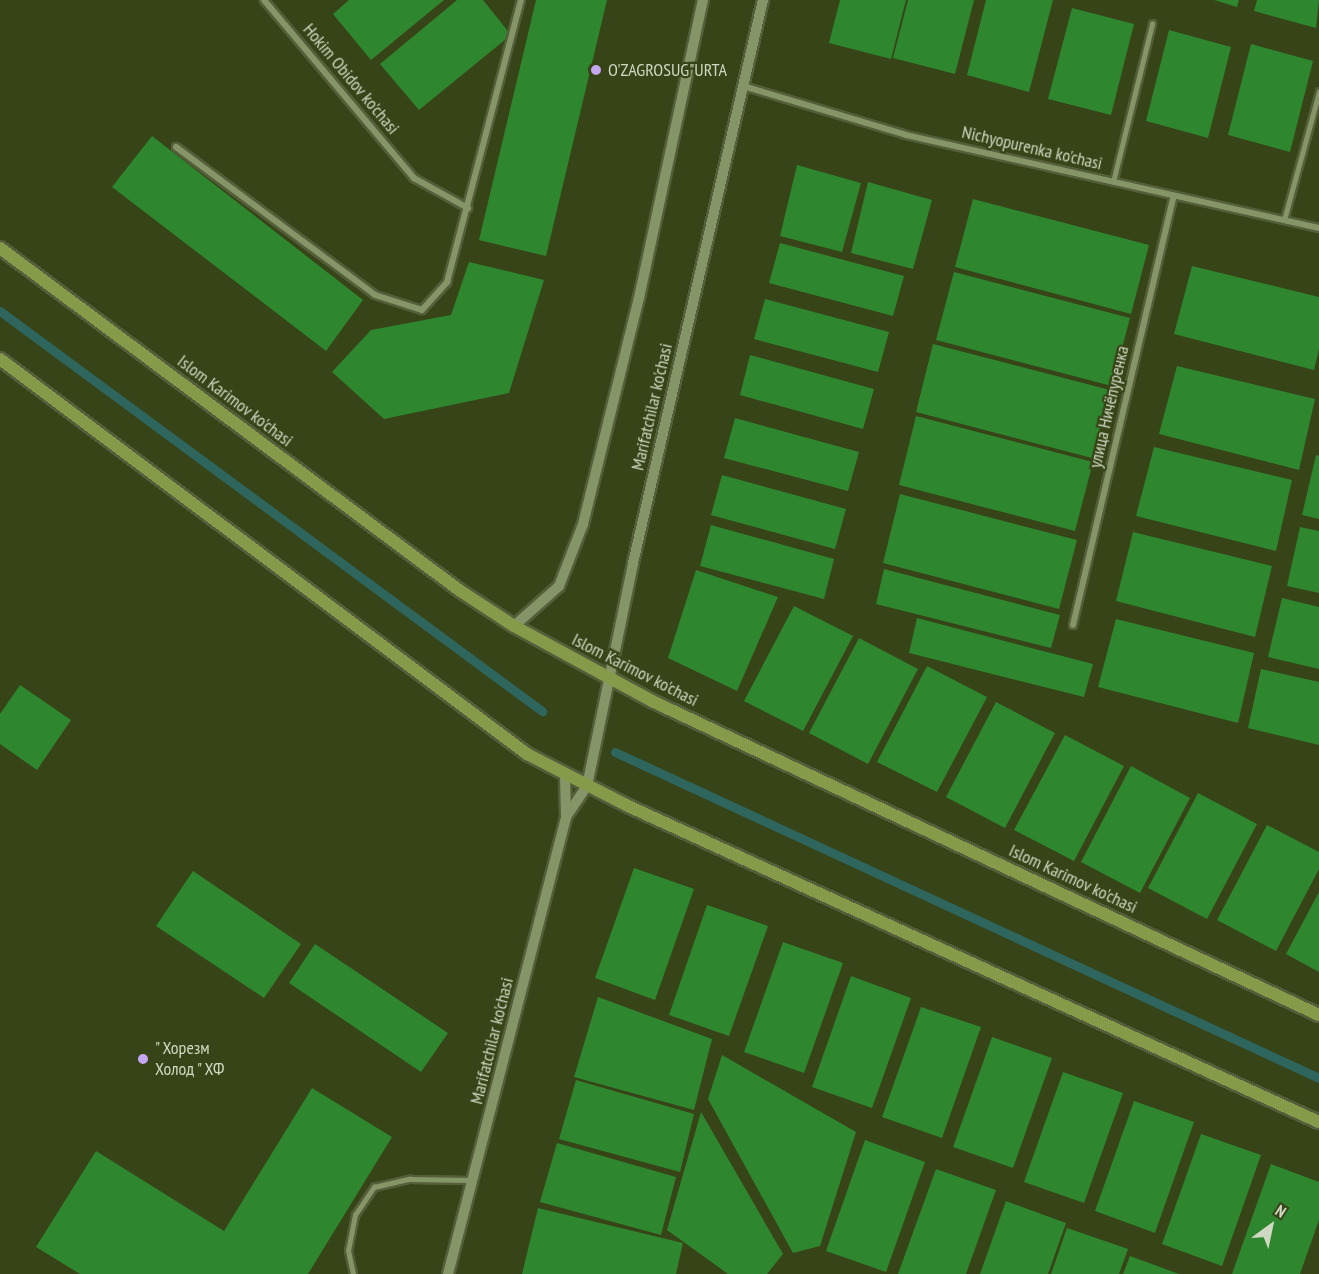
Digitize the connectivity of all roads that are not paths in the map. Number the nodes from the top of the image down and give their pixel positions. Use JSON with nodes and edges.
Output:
{"nodes":[{"id":1,"x":264,"y":0,"type":"edge"},
{"id":2,"x":521,"y":0,"type":"edge"},
{"id":3,"x":703,"y":0,"type":"edge"},
{"id":4,"x":763,"y":0,"type":"edge"},
{"id":5,"x":1152,"y":24,"type":"dead end"},
{"id":6,"x":742,"y":86,"type":"junction"},
{"id":7,"x":1319,"y":92,"type":"edge"},
{"id":8,"x":176,"y":147,"type":"dead end"},
{"id":9,"x":1113,"y":182,"type":"junction"},
{"id":10,"x":1174,"y":196,"type":"junction"},
{"id":11,"x":468,"y":208,"type":"junction"},
{"id":12,"x":1284,"y":220,"type":"junction"},
{"id":13,"x":1319,"y":228,"type":"edge"},
{"id":14,"x":0,"y":248,"type":"edge"},
{"id":15,"x":0,"y":359,"type":"edge"},
{"id":16,"x":1073,"y":625,"type":"dead end"},
{"id":17,"x":514,"y":626,"type":"junction"},
{"id":18,"x":607,"y":678,"type":"junction"},
{"id":19,"x":565,"y":776,"type":"junction"},
{"id":20,"x":586,"y":786,"type":"junction"},
{"id":21,"x":566,"y":817,"type":"junction"},
{"id":22,"x":1319,"y":1015,"type":"edge"},
{"id":23,"x":1319,"y":1122,"type":"edge"},
{"id":24,"x":473,"y":1180,"type":"junction"},
{"id":25,"x":353,"y":1274,"type":"edge"},
{"id":26,"x":448,"y":1274,"type":"edge"}],
"edges":[{"from":1,"to":11,"type":"street","name":"Hokim Obidov ko'chasi"},
{"from":2,"to":11,"type":"street"},
{"from":3,"to":17,"type":"street","name":"Marifatchilar ko'chasi"},
{"from":4,"to":6,"type":"street","name":"Marifatchilar ko'chasi"},
{"from":5,"to":9,"type":"lane"},
{"from":6,"to":9,"type":"street","name":"Nichyopurenka ko'chasi"},
{"from":6,"to":18,"type":"street","name":"Marifatchilar ko'chasi"},
{"from":7,"to":12,"type":"lane"},
{"from":8,"to":11,"type":"street"},
{"from":9,"to":10,"type":"street","name":"Nichyopurenka ko'chasi"},
{"from":10,"to":12,"type":"street","name":"Nichyopurenka ko'chasi"},
{"from":10,"to":16,"type":"street","name":"улица Ничёпуренка"},
{"from":12,"to":13,"type":"street","name":"Nichyopurenka ko'chasi"},
{"from":14,"to":17,"type":"main road","name":"Islom Karimov ko'chasi"},
{"from":15,"to":19,"type":"main road"},
{"from":17,"to":18,"type":"main road","name":"Islom Karimov ko'chasi"},
{"from":18,"to":20,"type":"street","name":"Marifatchilar ko'chasi"},
{"from":18,"to":22,"type":"main road","name":"Islom Karimov ko'chasi"},
{"from":19,"to":20,"type":"main road"},
{"from":19,"to":21,"type":"street","name":"Marifatchilar ko'chasi"},
{"from":20,"to":21,"type":"street","name":"Marifatchilar ko'chasi"},
{"from":20,"to":23,"type":"main road"},
{"from":21,"to":24,"type":"street","name":"Marifatchilar ko'chasi"},
{"from":24,"to":25,"type":"lane"},
{"from":24,"to":26,"type":"street","name":"Marifatchilar ko'chasi"}]}
